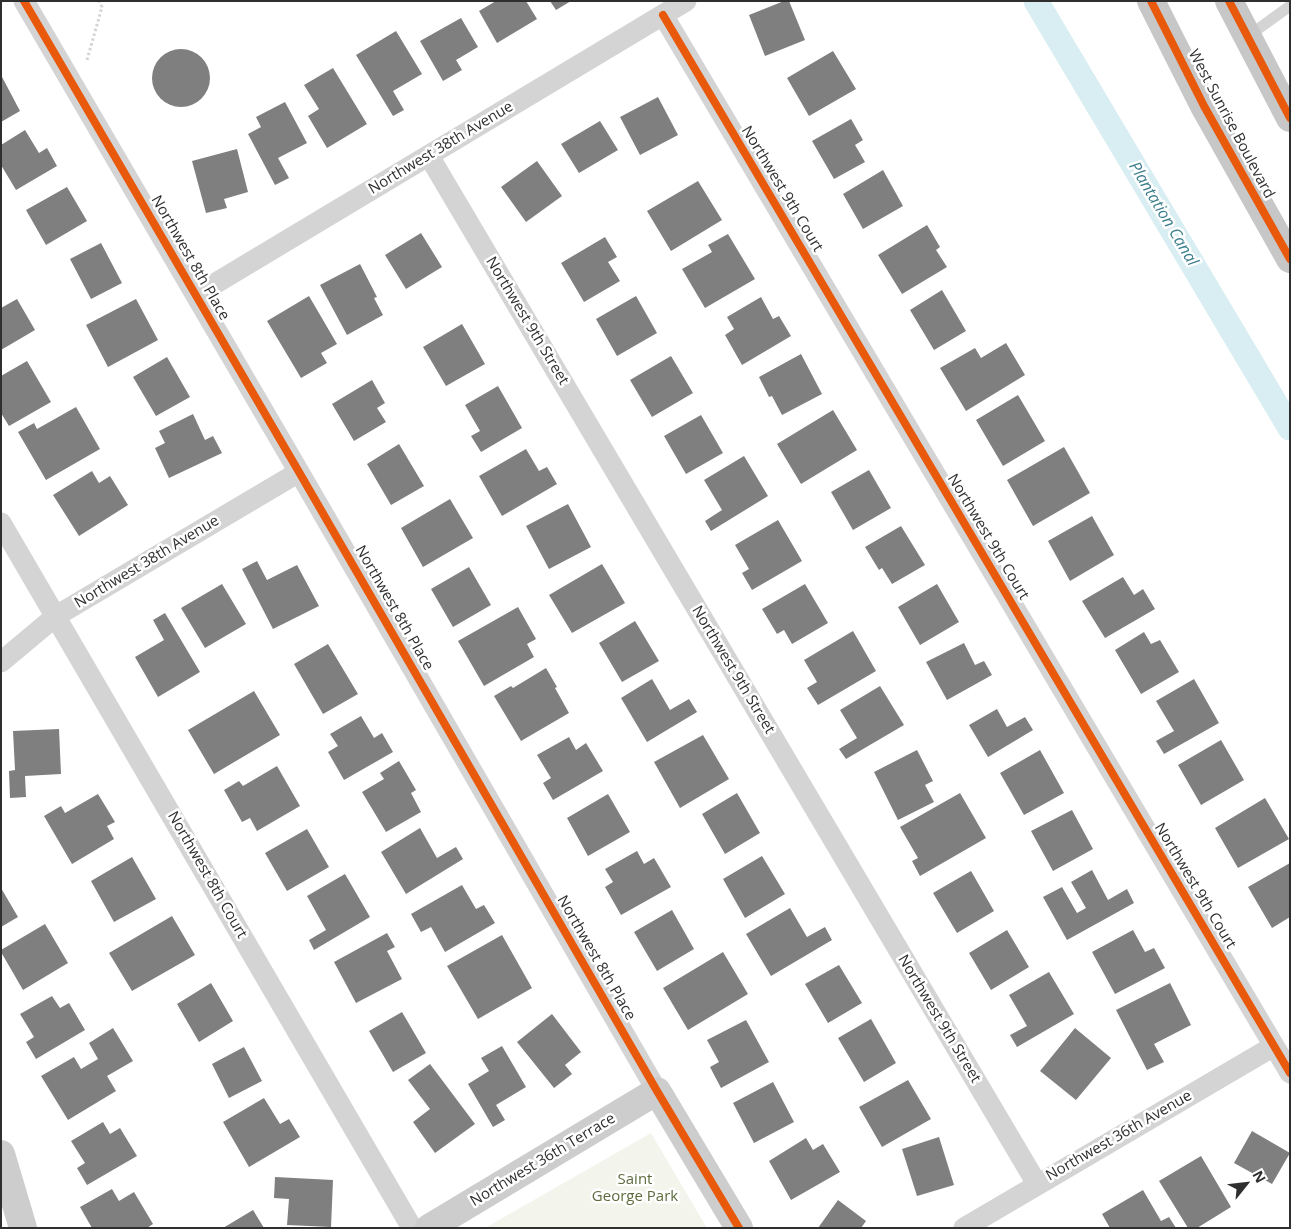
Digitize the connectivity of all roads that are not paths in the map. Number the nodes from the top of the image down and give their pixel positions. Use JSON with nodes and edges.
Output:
{"nodes":[{"id":1,"x":24,"y":1,"type":"edge"},
{"id":2,"x":686,"y":1,"type":"edge"},
{"id":3,"x":1133,"y":1,"type":"edge"},
{"id":4,"x":1151,"y":1,"type":"edge"},
{"id":5,"x":1229,"y":1,"type":"edge"},
{"id":6,"x":1235,"y":1,"type":"edge"},
{"id":7,"x":1290,"y":6,"type":"edge"},
{"id":8,"x":664,"y":15,"type":"junction"},
{"id":9,"x":1247,"y":37,"type":"junction"},
{"id":10,"x":1204,"y":106,"type":"junction"},
{"id":11,"x":1290,"y":118,"type":"edge"},
{"id":12,"x":429,"y":156,"type":"junction"},
{"id":13,"x":1290,"y":259,"type":"edge"},
{"id":14,"x":196,"y":296,"type":"junction"},
{"id":15,"x":299,"y":472,"type":"junction"},
{"id":16,"x":1,"y":523,"type":"edge"},
{"id":17,"x":56,"y":616,"type":"junction"},
{"id":18,"x":1,"y":662,"type":"edge"},
{"id":19,"x":1274,"y":1046,"type":"junction"},
{"id":20,"x":1290,"y":1073,"type":"edge"},
{"id":21,"x":658,"y":1092,"type":"junction"},
{"id":22,"x":1,"y":1154,"type":"edge"},
{"id":23,"x":1037,"y":1184,"type":"junction"},
{"id":24,"x":23,"y":1228,"type":"edge"},
{"id":25,"x":412,"y":1228,"type":"edge"},
{"id":26,"x":429,"y":1228,"type":"edge"},
{"id":27,"x":739,"y":1228,"type":"edge"},
{"id":28,"x":964,"y":1228,"type":"edge"}],
"edges":[{"from":1,"to":14,"type":"street","name":"Northwest 8th Place"},
{"from":2,"to":8,"type":"street","name":"Northwest 38th Avenue"},
{"from":3,"to":10,"type":"main road"},
{"from":4,"to":10,"type":"main road","name":"West Sunrise Boulevard"},
{"from":5,"to":9,"type":"main road"},
{"from":6,"to":9,"type":"main road"},
{"from":7,"to":9,"type":"lane"},
{"from":8,"to":12,"type":"street","name":"Northwest 38th Avenue"},
{"from":8,"to":19,"type":"street","name":"Northwest 9th Court"},
{"from":9,"to":11,"type":"main road"},
{"from":10,"to":13,"type":"main road","name":"West Sunrise Boulevard"},
{"from":12,"to":14,"type":"street","name":"Northwest 38th Avenue"},
{"from":12,"to":23,"type":"street","name":"Northwest 9th Street"},
{"from":14,"to":15,"type":"street","name":"Northwest 8th Place"},
{"from":15,"to":17,"type":"street","name":"Northwest 38th Avenue"},
{"from":15,"to":21,"type":"street","name":"Northwest 8th Place"},
{"from":16,"to":17,"type":"street","name":"Northwest 8th Court"},
{"from":17,"to":18,"type":"street","name":"Northwest 38th Avenue"},
{"from":17,"to":25,"type":"street","name":"Northwest 8th Court"},
{"from":19,"to":20,"type":"street","name":"Northwest 9th Court"},
{"from":19,"to":23,"type":"street","name":"Northwest 36th Avenue"},
{"from":21,"to":26,"type":"street","name":"Northwest 36th Terrace"},
{"from":21,"to":27,"type":"street","name":"Northwest 8th Place"},
{"from":22,"to":24,"type":"street"},
{"from":23,"to":28,"type":"street","name":"Northwest 36th Avenue"}]}
